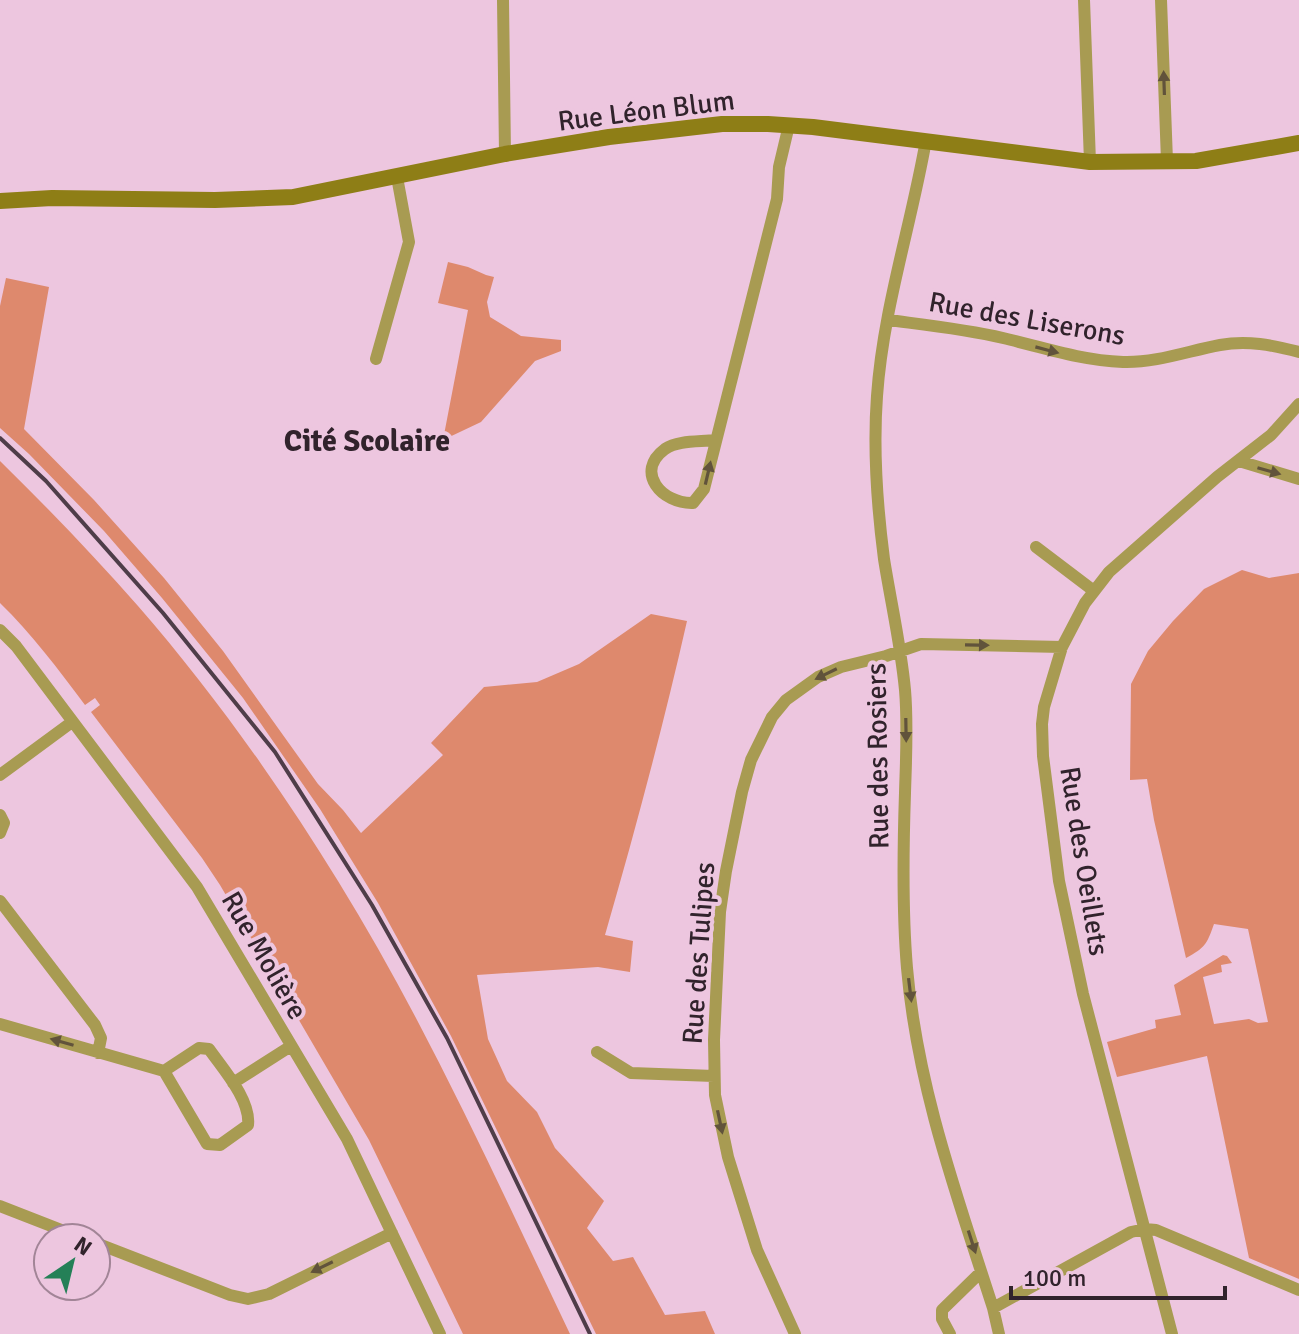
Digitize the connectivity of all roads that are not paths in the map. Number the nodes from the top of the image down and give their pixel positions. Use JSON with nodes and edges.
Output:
{"nodes":[{"id":1,"x":503,"y":0,"type":"edge"},
{"id":2,"x":1084,"y":0,"type":"edge"},
{"id":3,"x":1161,"y":0,"type":"edge"},
{"id":4,"x":789,"y":125,"type":"junction"},
{"id":5,"x":926,"y":140,"type":"junction"},
{"id":6,"x":1299,"y":143,"type":"edge"},
{"id":7,"x":505,"y":154,"type":"junction"},
{"id":8,"x":1167,"y":161,"type":"junction"},
{"id":9,"x":1090,"y":162,"type":"junction"},
{"id":10,"x":397,"y":177,"type":"junction"},
{"id":11,"x":0,"y":201,"type":"edge"},
{"id":12,"x":888,"y":320,"type":"junction"},
{"id":13,"x":1299,"y":352,"type":"edge"},
{"id":14,"x":376,"y":359,"type":"dead end"},
{"id":15,"x":1299,"y":404,"type":"edge"},
{"id":16,"x":715,"y":440,"type":"junction"},
{"id":17,"x":1239,"y":461,"type":"junction"},
{"id":18,"x":1299,"y":479,"type":"edge"},
{"id":19,"x":1036,"y":547,"type":"dead end"},
{"id":20,"x":1094,"y":591,"type":"junction"},
{"id":21,"x":0,"y":630,"type":"edge"},
{"id":22,"x":1062,"y":647,"type":"junction"},
{"id":23,"x":900,"y":652,"type":"junction"},
{"id":24,"x":72,"y":722,"type":"junction"},
{"id":25,"x":0,"y":775,"type":"edge"},
{"id":26,"x":0,"y":815,"type":"edge"},
{"id":27,"x":0,"y":833,"type":"edge"},
{"id":28,"x":0,"y":901,"type":"edge"},
{"id":29,"x":0,"y":1024,"type":"edge"},
{"id":30,"x":291,"y":1046,"type":"junction"},
{"id":31,"x":597,"y":1052,"type":"dead end"},
{"id":32,"x":98,"y":1053,"type":"junction"},
{"id":33,"x":164,"y":1071,"type":"junction"},
{"id":34,"x":714,"y":1076,"type":"junction"},
{"id":35,"x":233,"y":1083,"type":"junction"},
{"id":36,"x":0,"y":1206,"type":"edge"},
{"id":37,"x":41,"y":1222,"type":"edge"},
{"id":38,"x":1145,"y":1229,"type":"junction"},
{"id":39,"x":392,"y":1233,"type":"junction"},
{"id":40,"x":112,"y":1249,"type":"edge"},
{"id":41,"x":981,"y":1272,"type":"junction"},
{"id":42,"x":1299,"y":1290,"type":"edge"},
{"id":43,"x":993,"y":1308,"type":"junction"},
{"id":44,"x":440,"y":1334,"type":"edge"},
{"id":45,"x":795,"y":1334,"type":"edge"},
{"id":46,"x":950,"y":1334,"type":"edge"},
{"id":47,"x":999,"y":1334,"type":"edge"},
{"id":48,"x":1172,"y":1334,"type":"edge"}],
"edges":[{"from":1,"to":7,"type":"street"},
{"from":2,"to":9,"type":"street"},
{"from":8,"to":3,"type":"street","one_way":true},
{"from":4,"to":5,"type":"street","name":"Rue Léon Blum"},
{"from":4,"to":7,"type":"street","name":"Rue Léon Blum"},
{"from":4,"to":16,"type":"street"},
{"from":5,"to":9,"type":"street","name":"Rue Léon Blum"},
{"from":5,"to":12,"type":"street","name":"Rue des Rosiers"},
{"from":6,"to":8,"type":"street","name":"Rue Léon Blum"},
{"from":7,"to":10,"type":"street","name":"Rue Léon Blum"},
{"from":8,"to":9,"type":"street","name":"Rue Léon Blum"},
{"from":10,"to":11,"type":"street","name":"Rue Léon Blum"},
{"from":10,"to":14,"type":"street"},
{"from":12,"to":13,"type":"street","name":"Rue des Liserons","one_way":true},
{"from":12,"to":23,"type":"street","name":"Rue des Rosiers"},
{"from":15,"to":17,"type":"street","name":"Rue des Oeillets"},
{"from":16,"to":16,"type":"street","one_way":true},
{"from":17,"to":18,"type":"street","one_way":true},
{"from":17,"to":20,"type":"street","name":"Rue des Oeillets"},
{"from":19,"to":20,"type":"street"},
{"from":20,"to":22,"type":"street","name":"Rue des Oeillets"},
{"from":21,"to":24,"type":"street","name":"Rue Molière"},
{"from":23,"to":22,"type":"street","name":"Rue des Tulipes","one_way":true},
{"from":22,"to":38,"type":"street","name":"Rue des Oeillets"},
{"from":23,"to":34,"type":"street","name":"Rue des Tulipes","one_way":true},
{"from":23,"to":41,"type":"street","name":"Rue des Rosiers","one_way":true},
{"from":24,"to":25,"type":"street"},
{"from":24,"to":30,"type":"street","name":"Rue Molière"},
{"from":26,"to":27,"type":"street"},
{"from":28,"to":32,"type":"street"},
{"from":32,"to":29,"type":"street","one_way":true},
{"from":30,"to":35,"type":"street"},
{"from":30,"to":39,"type":"street","name":"Rue Molière"},
{"from":31,"to":34,"type":"street"},
{"from":32,"to":33,"type":"street"},
{"from":33,"to":35,"type":"street"},
{"from":33,"to":35,"type":"street"},
{"from":34,"to":45,"type":"street","name":"Rue des Tulipes","one_way":true},
{"from":36,"to":37,"type":"street"},
{"from":38,"to":42,"type":"street"},
{"from":38,"to":43,"type":"street"},
{"from":38,"to":48,"type":"street","name":"Rue des Oeillets"},
{"from":39,"to":40,"type":"street","one_way":true},
{"from":39,"to":44,"type":"street","name":"Rue Molière"},
{"from":41,"to":43,"type":"street","name":"Rue des Rosiers"},
{"from":41,"to":46,"type":"street"},
{"from":43,"to":47,"type":"street","name":"Rue des Rosiers"}]}
